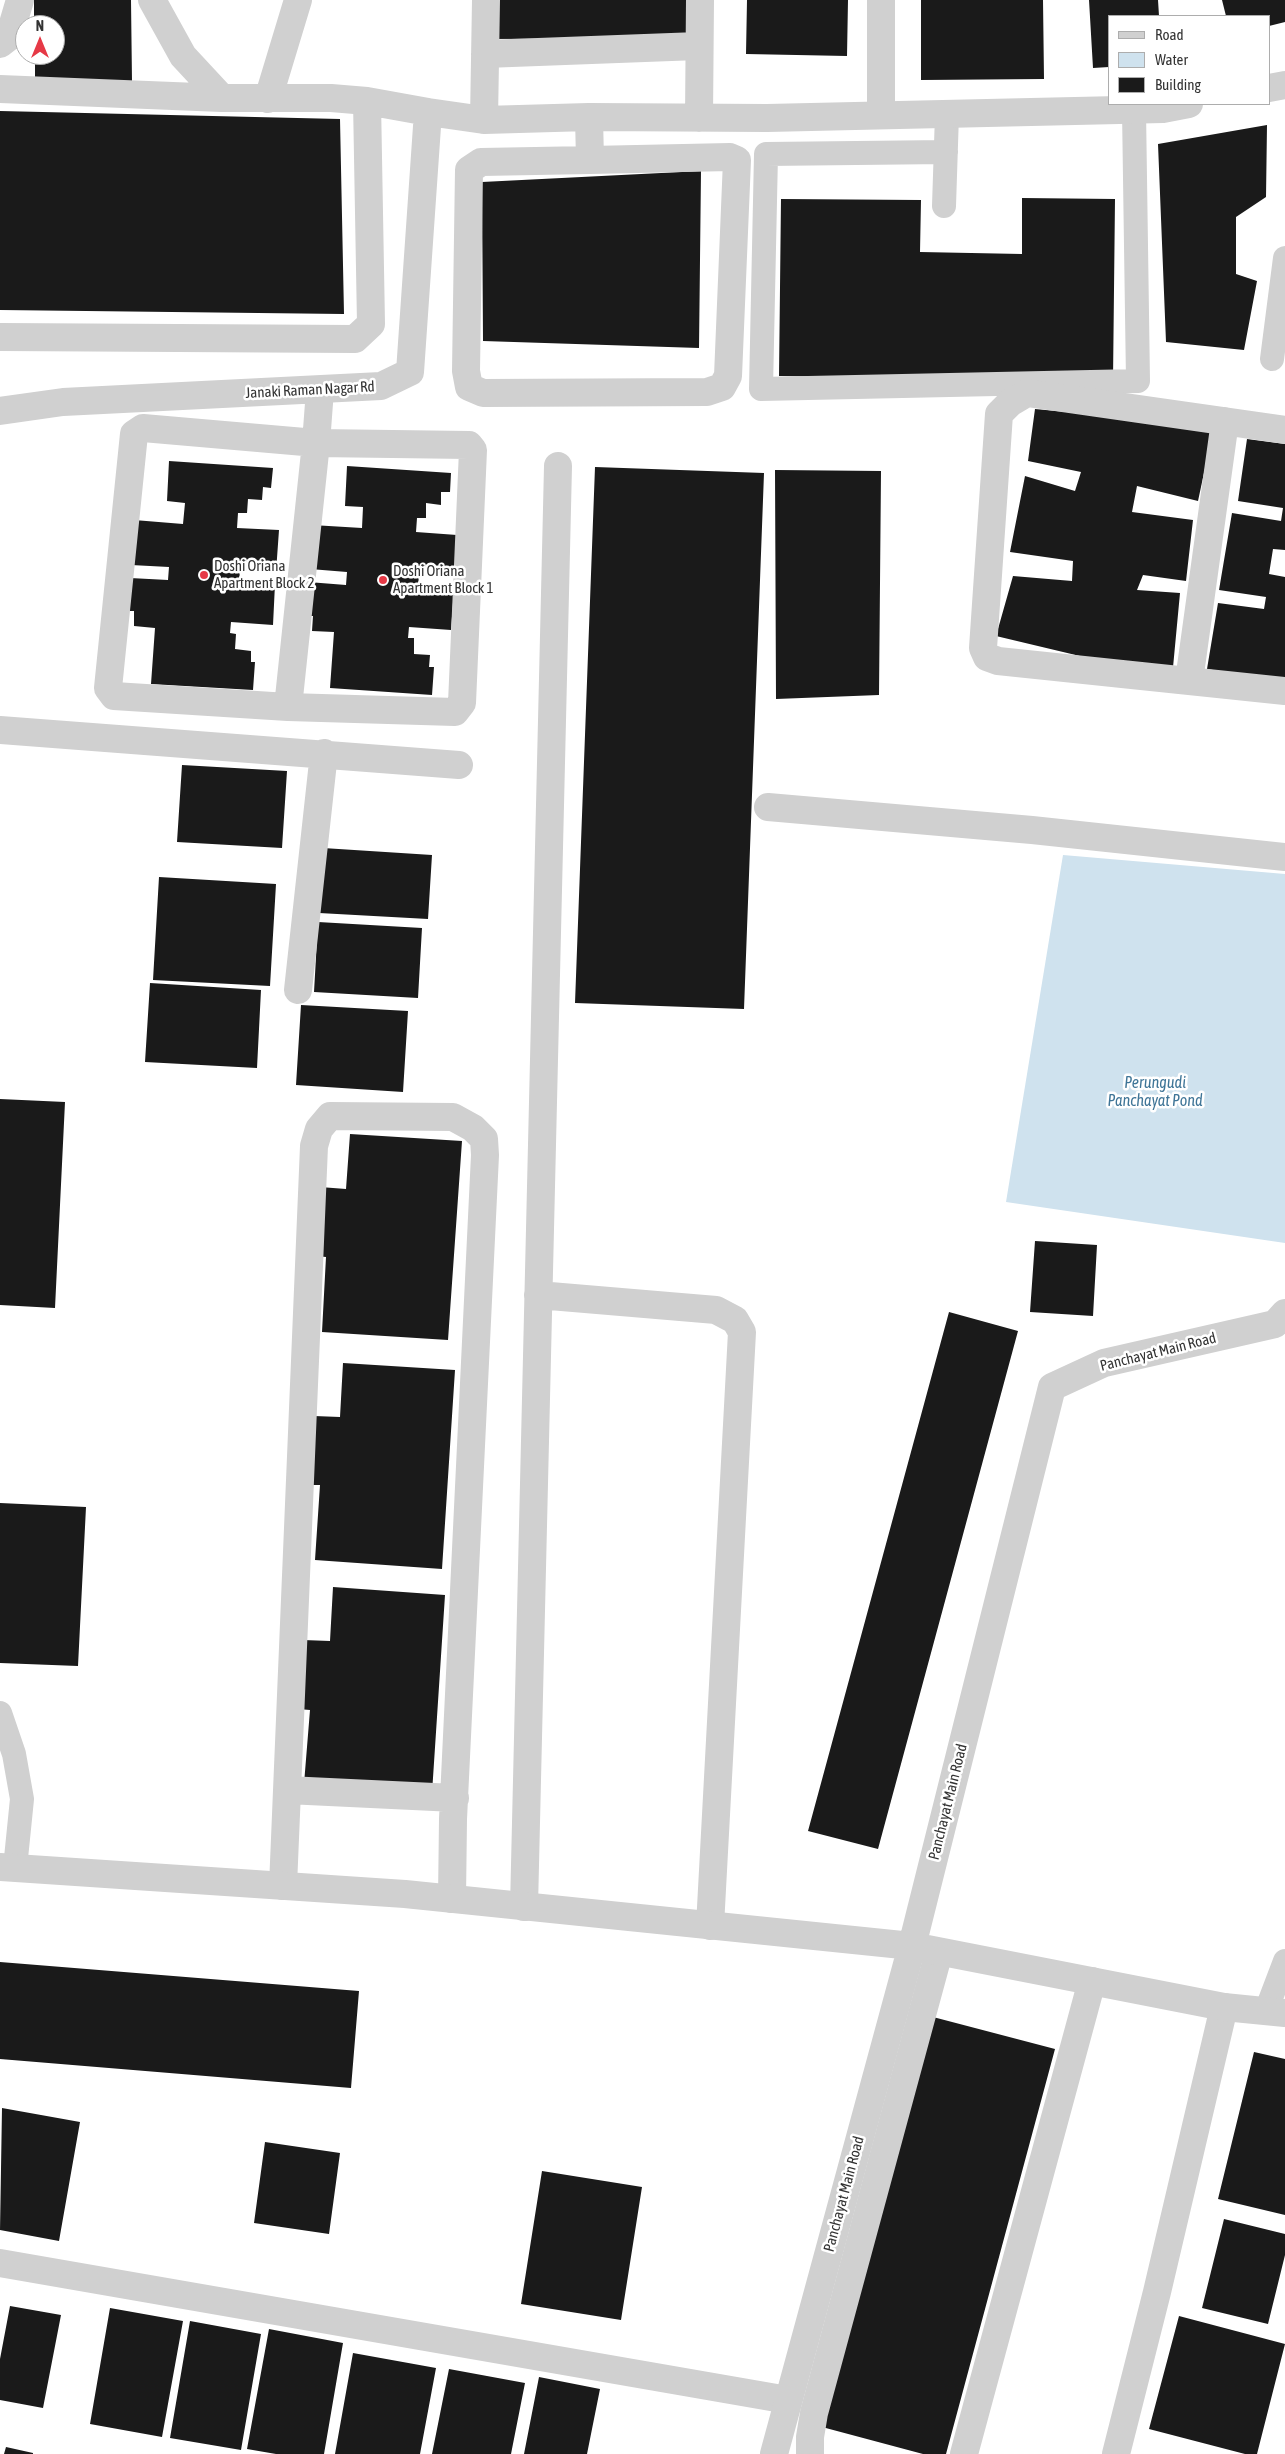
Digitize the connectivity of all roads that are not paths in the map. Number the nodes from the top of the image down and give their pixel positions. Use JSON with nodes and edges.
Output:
{"nodes":[{"id":1,"x":20,"y":0,"type":"edge"},
{"id":2,"x":152,"y":0,"type":"edge"},
{"id":3,"x":298,"y":0,"type":"edge"},
{"id":4,"x":486,"y":0,"type":"edge"},
{"id":5,"x":700,"y":0,"type":"edge"},
{"id":6,"x":881,"y":0,"type":"edge"},
{"id":7,"x":0,"y":44,"type":"edge"},
{"id":8,"x":698,"y":46,"type":"junction"},
{"id":9,"x":485,"y":54,"type":"junction"},
{"id":10,"x":1285,"y":85,"type":"edge"},
{"id":11,"x":1270,"y":88,"type":"edge"},
{"id":12,"x":0,"y":89,"type":"edge"},
{"id":13,"x":222,"y":98,"type":"junction"},
{"id":14,"x":268,"y":99,"type":"junction"},
{"id":15,"x":367,"y":101,"type":"junction"},
{"id":16,"x":1184,"y":105,"type":"edge"},
{"id":17,"x":1134,"y":110,"type":"junction"},
{"id":18,"x":428,"y":112,"type":"junction"},
{"id":19,"x":948,"y":114,"type":"junction"},
{"id":20,"x":881,"y":115,"type":"junction"},
{"id":21,"x":589,"y":117,"type":"junction"},
{"id":22,"x":699,"y":118,"type":"junction"},
{"id":23,"x":490,"y":119,"type":"junction"},
{"id":24,"x":946,"y":152,"type":"junction"},
{"id":25,"x":590,"y":160,"type":"junction"},
{"id":26,"x":944,"y":206,"type":"dead end"},
{"id":27,"x":1285,"y":258,"type":"edge"},
{"id":28,"x":0,"y":336,"type":"edge"},
{"id":29,"x":1272,"y":359,"type":"dead end"},
{"id":30,"x":320,"y":390,"type":"junction"},
{"id":31,"x":0,"y":411,"type":"edge"},
{"id":32,"x":1225,"y":421,"type":"junction"},
{"id":33,"x":1285,"y":430,"type":"edge"},
{"id":34,"x":316,"y":443,"type":"junction"},
{"id":35,"x":558,"y":466,"type":"dead end"},
{"id":36,"x":1189,"y":681,"type":"junction"},
{"id":37,"x":1285,"y":692,"type":"edge"},
{"id":38,"x":288,"y":707,"type":"junction"},
{"id":39,"x":0,"y":730,"type":"edge"},
{"id":40,"x":324,"y":753,"type":"junction"},
{"id":41,"x":459,"y":765,"type":"dead end"},
{"id":42,"x":768,"y":807,"type":"dead end"},
{"id":43,"x":1285,"y":857,"type":"edge"},
{"id":44,"x":298,"y":990,"type":"dead end"},
{"id":45,"x":538,"y":1296,"type":"junction"},
{"id":46,"x":1285,"y":1313,"type":"edge"},
{"id":47,"x":0,"y":1713,"type":"edge"},
{"id":48,"x":287,"y":1790,"type":"junction"},
{"id":49,"x":455,"y":1798,"type":"junction"},
{"id":50,"x":8,"y":1868,"type":"edge"},
{"id":51,"x":283,"y":1886,"type":"junction"},
{"id":52,"x":452,"y":1899,"type":"junction"},
{"id":53,"x":524,"y":1907,"type":"junction"},
{"id":54,"x":710,"y":1926,"type":"junction"},
{"id":55,"x":912,"y":1946,"type":"junction"},
{"id":56,"x":939,"y":1952,"type":"junction"},
{"id":57,"x":1285,"y":1961,"type":"edge"},
{"id":58,"x":1092,"y":1981,"type":"junction"},
{"id":59,"x":1224,"y":2006,"type":"junction"},
{"id":60,"x":1276,"y":2012,"type":"edge"},
{"id":61,"x":0,"y":2263,"type":"edge"},
{"id":62,"x":788,"y":2400,"type":"junction"},
{"id":63,"x":774,"y":2454,"type":"edge"},
{"id":64,"x":810,"y":2454,"type":"edge"},
{"id":65,"x":964,"y":2454,"type":"edge"},
{"id":66,"x":1116,"y":2454,"type":"edge"}],
"edges":[{"from":1,"to":7,"type":"street"},
{"from":2,"to":13,"type":"street"},
{"from":3,"to":14,"type":"street"},
{"from":4,"to":9,"type":"street"},
{"from":5,"to":8,"type":"street"},
{"from":6,"to":20,"type":"street"},
{"from":8,"to":9,"type":"street"},
{"from":8,"to":22,"type":"street"},
{"from":9,"to":23,"type":"street"},
{"from":10,"to":11,"type":"street"},
{"from":12,"to":13,"type":"street"},
{"from":13,"to":14,"type":"street"},
{"from":14,"to":15,"type":"street"},
{"from":15,"to":18,"type":"street"},
{"from":15,"to":28,"type":"street"},
{"from":16,"to":17,"type":"street"},
{"from":17,"to":19,"type":"street"},
{"from":17,"to":24,"type":"lane"},
{"from":18,"to":23,"type":"street"},
{"from":18,"to":30,"type":"street","name":"Janaki Raman Nagar Rd"},
{"from":19,"to":20,"type":"street"},
{"from":19,"to":24,"type":"lane"},
{"from":20,"to":22,"type":"street"},
{"from":21,"to":22,"type":"street"},
{"from":21,"to":23,"type":"street"},
{"from":21,"to":25,"type":"street"},
{"from":24,"to":26,"type":"lane"},
{"from":25,"to":25,"type":"street"},
{"from":27,"to":29,"type":"lane"},
{"from":30,"to":31,"type":"street","name":"Janaki Raman Nagar Rd"},
{"from":30,"to":34,"type":"street"},
{"from":32,"to":33,"type":"street"},
{"from":32,"to":36,"type":"street"},
{"from":32,"to":36,"type":"street"},
{"from":34,"to":38,"type":"street"},
{"from":34,"to":38,"type":"street"},
{"from":34,"to":38,"type":"street"},
{"from":35,"to":45,"type":"street"},
{"from":36,"to":37,"type":"street"},
{"from":39,"to":40,"type":"street"},
{"from":40,"to":41,"type":"street"},
{"from":40,"to":44,"type":"street"},
{"from":42,"to":43,"type":"street"},
{"from":45,"to":53,"type":"street"},
{"from":45,"to":54,"type":"street"},
{"from":46,"to":55,"type":"street","name":"Panchayat Main Road"},
{"from":47,"to":50,"type":"lane"},
{"from":48,"to":49,"type":"street"},
{"from":48,"to":49,"type":"street"},
{"from":48,"to":51,"type":"street"},
{"from":49,"to":52,"type":"street"},
{"from":50,"to":51,"type":"street"},
{"from":51,"to":52,"type":"street"},
{"from":52,"to":53,"type":"street"},
{"from":53,"to":54,"type":"street"},
{"from":54,"to":55,"type":"street"},
{"from":55,"to":56,"type":"street"},
{"from":55,"to":62,"type":"street","name":"Panchayat Main Road"},
{"from":56,"to":58,"type":"street"},
{"from":56,"to":64,"type":"street"},
{"from":57,"to":60,"type":"lane"},
{"from":58,"to":59,"type":"street"},
{"from":58,"to":65,"type":"street"},
{"from":59,"to":60,"type":"street"},
{"from":59,"to":66,"type":"street"},
{"from":61,"to":62,"type":"street"},
{"from":62,"to":63,"type":"street","name":"Panchayat Main Road"}]}
